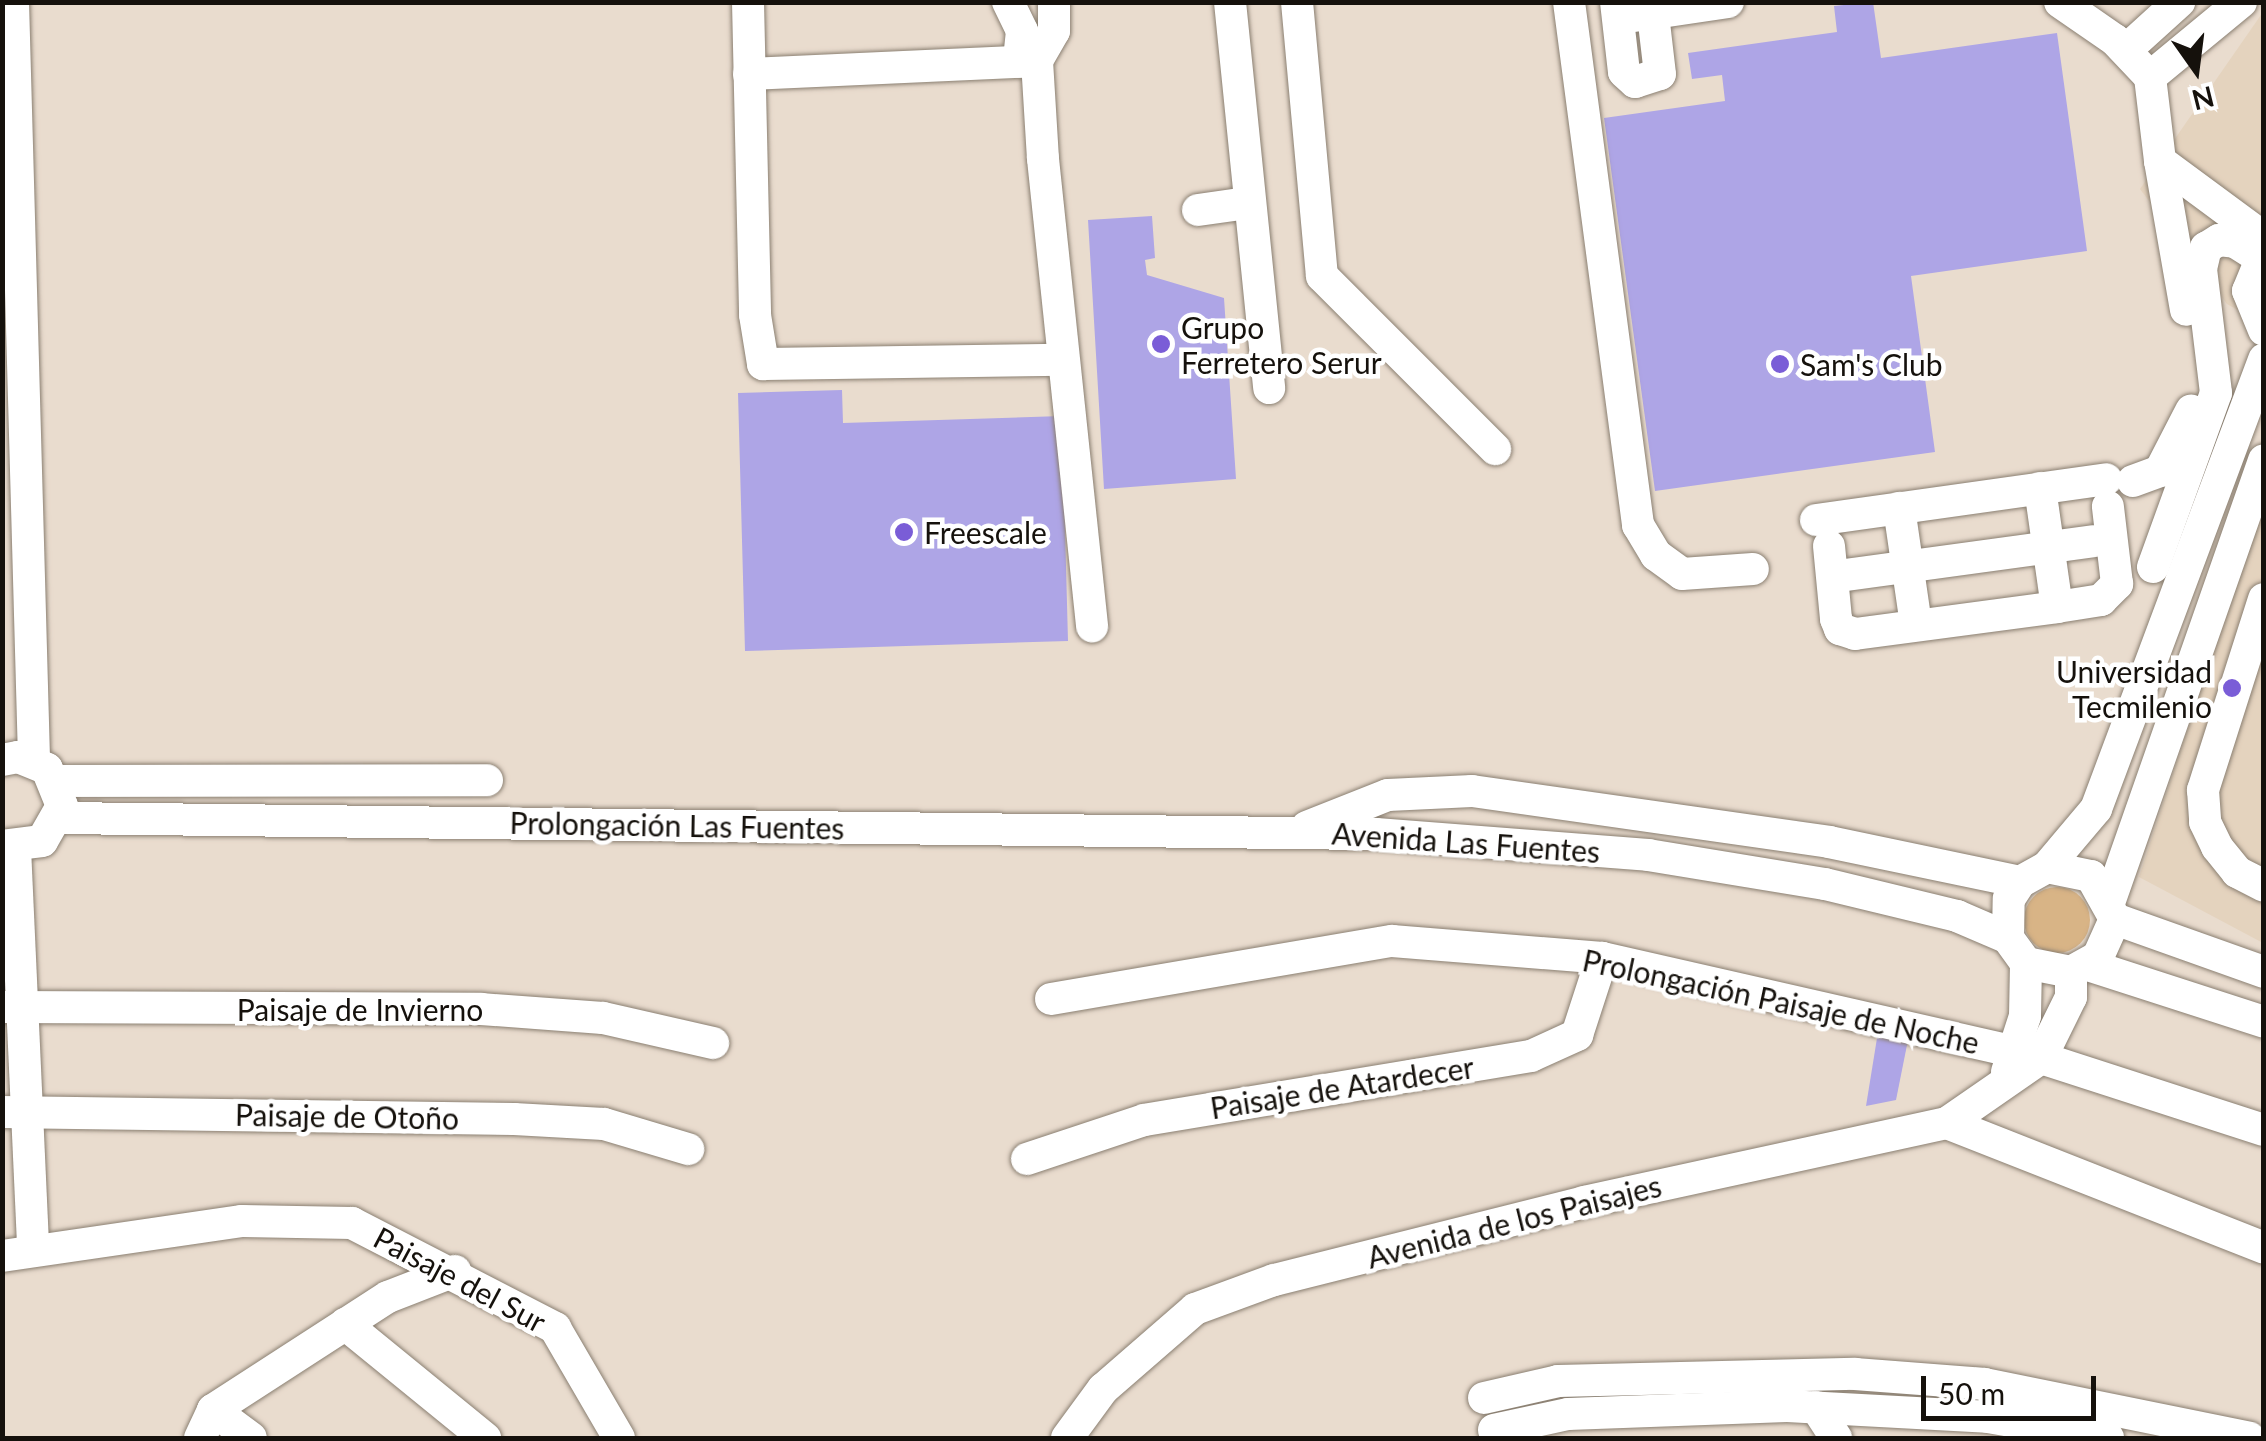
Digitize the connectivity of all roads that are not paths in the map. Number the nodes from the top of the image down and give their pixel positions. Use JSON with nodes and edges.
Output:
{"nodes":[{"id":1,"x":13,"y":2,"type":"edge"},
{"id":2,"x":748,"y":2,"type":"edge"},
{"id":3,"x":1008,"y":2,"type":"edge"},
{"id":4,"x":1230,"y":2,"type":"edge"},
{"id":5,"x":1297,"y":2,"type":"edge"},
{"id":6,"x":1569,"y":2,"type":"edge"},
{"id":7,"x":1728,"y":2,"type":"edge"},
{"id":8,"x":2060,"y":2,"type":"edge"},
{"id":9,"x":2179,"y":2,"type":"edge"},
{"id":10,"x":2241,"y":2,"type":"edge"},
{"id":11,"x":2256,"y":2,"type":"edge"},
{"id":12,"x":1053,"y":4,"type":"edge"},
{"id":13,"x":2264,"y":4,"type":"edge"},
{"id":14,"x":1617,"y":10,"type":"edge"},
{"id":15,"x":1654,"y":14,"type":"junction"},
{"id":16,"x":2126,"y":50,"type":"junction"},
{"id":17,"x":1028,"y":62,"type":"junction"},
{"id":18,"x":750,"y":74,"type":"junction"},
{"id":19,"x":2150,"y":77,"type":"junction"},
{"id":20,"x":2160,"y":161,"type":"junction"},
{"id":21,"x":1247,"y":202,"type":"junction"},
{"id":22,"x":1198,"y":210,"type":"dead end"},
{"id":23,"x":2262,"y":249,"type":"edge"},
{"id":24,"x":2264,"y":330,"type":"edge"},
{"id":25,"x":13,"y":345,"type":"edge"},
{"id":26,"x":1062,"y":360,"type":"junction"},
{"id":27,"x":2264,"y":360,"type":"edge"},
{"id":28,"x":1269,"y":388,"type":"dead end"},
{"id":29,"x":2207,"y":394,"type":"junction"},
{"id":30,"x":1494,"y":450,"type":"dead end"},
{"id":31,"x":2264,"y":460,"type":"edge"},
{"id":32,"x":2040,"y":488,"type":"junction"},
{"id":33,"x":2116,"y":489,"type":"junction"},
{"id":34,"x":1898,"y":508,"type":"junction"},
{"id":35,"x":2093,"y":541,"type":"dead end"},
{"id":36,"x":2048,"y":547,"type":"junction"},
{"id":37,"x":1907,"y":567,"type":"junction"},
{"id":38,"x":2153,"y":567,"type":"dead end"},
{"id":39,"x":1753,"y":569,"type":"dead end"},
{"id":40,"x":1846,"y":576,"type":"dead end"},
{"id":41,"x":2264,"y":598,"type":"edge"},
{"id":42,"x":2057,"y":606,"type":"junction"},
{"id":43,"x":1916,"y":625,"type":"junction"},
{"id":44,"x":1092,"y":626,"type":"dead end"},
{"id":45,"x":2249,"y":689,"type":"edge"},
{"id":46,"x":31,"y":767,"type":"edge"},
{"id":47,"x":488,"y":780,"type":"dead end"},
{"id":48,"x":60,"y":818,"type":"junction"},
{"id":49,"x":1294,"y":832,"type":"junction"},
{"id":50,"x":9,"y":847,"type":"edge"},
{"id":51,"x":2034,"y":874,"type":"junction"},
{"id":52,"x":2264,"y":886,"type":"edge"},
{"id":53,"x":2112,"y":910,"type":"junction"},
{"id":54,"x":2017,"y":950,"type":"junction"},
{"id":55,"x":1602,"y":958,"type":"junction"},
{"id":56,"x":2080,"y":969,"type":"junction"},
{"id":57,"x":2264,"y":972,"type":"edge"},
{"id":58,"x":1051,"y":999,"type":"dead end"},
{"id":59,"x":11,"y":1007,"type":"edge"},
{"id":60,"x":2264,"y":1022,"type":"edge"},
{"id":61,"x":714,"y":1043,"type":"dead end"},
{"id":62,"x":2020,"y":1063,"type":"junction"},
{"id":63,"x":13,"y":1112,"type":"edge"},
{"id":64,"x":1947,"y":1124,"type":"junction"},
{"id":65,"x":2264,"y":1130,"type":"edge"},
{"id":66,"x":688,"y":1149,"type":"dead end"},
{"id":67,"x":1027,"y":1159,"type":"dead end"},
{"id":68,"x":2264,"y":1248,"type":"edge"},
{"id":69,"x":18,"y":1253,"type":"edge"},
{"id":70,"x":455,"y":1271,"type":"junction"},
{"id":71,"x":345,"y":1324,"type":"junction"},
{"id":72,"x":1609,"y":1378,"type":"junction"},
{"id":73,"x":1484,"y":1398,"type":"dead end"},
{"id":74,"x":1816,"y":1407,"type":"junction"},
{"id":75,"x":1632,"y":1412,"type":"junction"},
{"id":76,"x":206,"y":1424,"type":"edge"},
{"id":77,"x":1994,"y":1428,"type":"edge"},
{"id":78,"x":1494,"y":1430,"type":"dead end"},
{"id":79,"x":251,"y":1438,"type":"edge"},
{"id":80,"x":485,"y":1438,"type":"edge"},
{"id":81,"x":619,"y":1438,"type":"edge"},
{"id":82,"x":1067,"y":1438,"type":"edge"},
{"id":83,"x":1659,"y":1438,"type":"edge"},
{"id":84,"x":1836,"y":1438,"type":"edge"},
{"id":85,"x":2108,"y":1438,"type":"edge"},
{"id":86,"x":2250,"y":1438,"type":"edge"}],
"edges":[{"from":1,"to":25,"type":"street"},
{"from":2,"to":18,"type":"street"},
{"from":3,"to":17,"type":"street"},
{"from":4,"to":21,"type":"street"},
{"from":5,"to":30,"type":"street"},
{"from":6,"to":39,"type":"street"},
{"from":7,"to":15,"type":"street"},
{"from":8,"to":16,"type":"street"},
{"from":9,"to":16,"type":"street"},
{"from":10,"to":19,"type":"street"},
{"from":11,"to":13,"type":"street"},
{"from":12,"to":17,"type":"street"},
{"from":14,"to":15,"type":"street"},
{"from":14,"to":15,"type":"street"},
{"from":16,"to":19,"type":"street"},
{"from":17,"to":18,"type":"street"},
{"from":17,"to":26,"type":"street"},
{"from":18,"to":26,"type":"street"},
{"from":19,"to":20,"type":"street"},
{"from":20,"to":23,"type":"street"},
{"from":20,"to":29,"type":"street"},
{"from":21,"to":22,"type":"street"},
{"from":21,"to":28,"type":"street"},
{"from":23,"to":24,"type":"street"},
{"from":23,"to":29,"type":"street"},
{"from":25,"to":46,"type":"street"},
{"from":26,"to":44,"type":"street"},
{"from":27,"to":51,"type":"street"},
{"from":29,"to":33,"type":"street"},
{"from":29,"to":38,"type":"street"},
{"from":31,"to":53,"type":"street"},
{"from":32,"to":33,"type":"street"},
{"from":32,"to":34,"type":"street"},
{"from":32,"to":36,"type":"street"},
{"from":33,"to":42,"type":"street"},
{"from":34,"to":37,"type":"street"},
{"from":34,"to":43,"type":"street"},
{"from":35,"to":36,"type":"street"},
{"from":36,"to":37,"type":"street"},
{"from":36,"to":42,"type":"street"},
{"from":37,"to":40,"type":"street"},
{"from":37,"to":43,"type":"street"},
{"from":41,"to":45,"type":"street"},
{"from":42,"to":43,"type":"street"},
{"from":45,"to":52,"type":"street"},
{"from":46,"to":47,"type":"street","name":"Prolongación Las Fuentes"},
{"from":46,"to":48,"type":"street"},
{"from":48,"to":49,"type":"street","name":"Prolongación Las Fuentes"},
{"from":48,"to":50,"type":"street"},
{"from":49,"to":51,"type":"street","name":"Avenida Las Fuentes"},
{"from":49,"to":54,"type":"street","name":"Avenida Las Fuentes"},
{"from":50,"to":59,"type":"street"},
{"from":51,"to":53,"type":"street"},
{"from":51,"to":54,"type":"street"},
{"from":53,"to":56,"type":"street"},
{"from":53,"to":57,"type":"street"},
{"from":54,"to":56,"type":"street"},
{"from":54,"to":62,"type":"street"},
{"from":55,"to":58,"type":"street","name":"Prolongación Paisaje de Noche"},
{"from":55,"to":62,"type":"street","name":"Prolongación Paisaje de Noche"},
{"from":55,"to":67,"type":"street","name":"Paisaje de Atardecer"},
{"from":56,"to":60,"type":"street"},
{"from":56,"to":62,"type":"street","name":"Avenida de los Paisajes"},
{"from":59,"to":61,"type":"street","name":"Paisaje de Invierno"},
{"from":59,"to":63,"type":"street"},
{"from":62,"to":64,"type":"street","name":"Avenida de los Paisajes"},
{"from":62,"to":65,"type":"street","name":"Prolongación Paisaje de Noche"},
{"from":63,"to":66,"type":"street","name":"Paisaje de Otoño"},
{"from":63,"to":69,"type":"street"},
{"from":64,"to":68,"type":"street"},
{"from":64,"to":82,"type":"street","name":"Avenida de los Paisajes"},
{"from":69,"to":70,"type":"street","name":"Paisaje del Sur"},
{"from":70,"to":71,"type":"street"},
{"from":70,"to":81,"type":"street","name":"Paisaje del Sur"},
{"from":71,"to":76,"type":"street"},
{"from":71,"to":80,"type":"street"},
{"from":72,"to":73,"type":"street"},
{"from":72,"to":75,"type":"street"},
{"from":72,"to":86,"type":"street"},
{"from":74,"to":75,"type":"street"},
{"from":74,"to":77,"type":"street"},
{"from":74,"to":84,"type":"street"},
{"from":75,"to":78,"type":"street"},
{"from":75,"to":83,"type":"street"},
{"from":76,"to":79,"type":"street"},
{"from":77,"to":85,"type":"street"}]}
